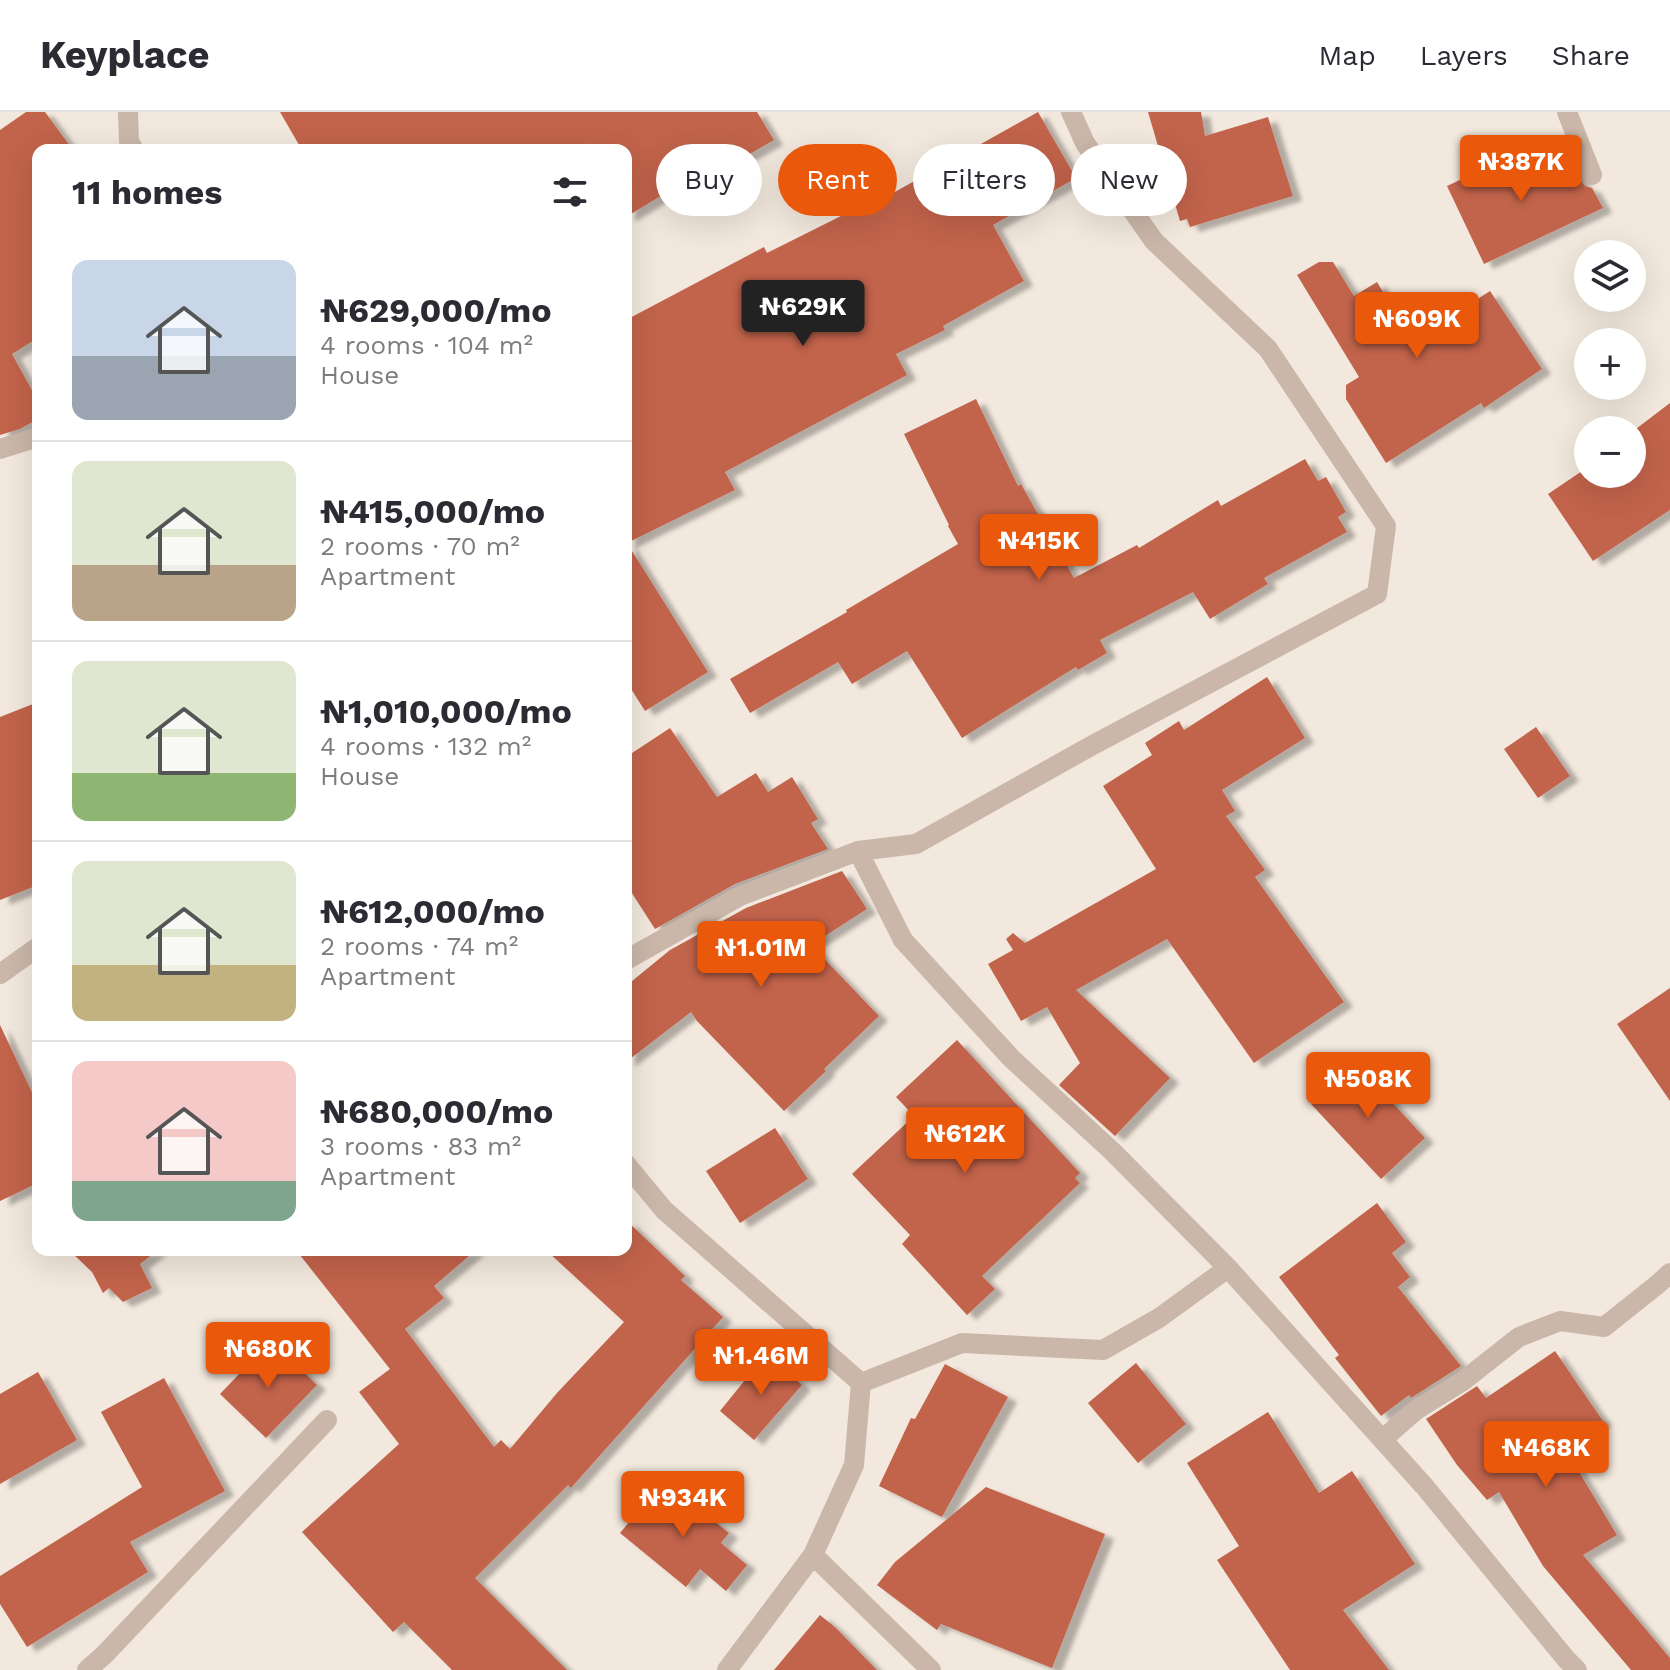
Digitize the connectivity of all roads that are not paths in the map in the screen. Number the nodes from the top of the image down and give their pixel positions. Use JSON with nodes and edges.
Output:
{"nodes":[{"id":1,"x":128,"y":112,"type":"edge"},
{"id":2,"x":1071,"y":112,"type":"edge"},
{"id":3,"x":1567,"y":112,"type":"edge"},
{"id":4,"x":131,"y":144,"type":"edge"},
{"id":5,"x":1592,"y":175,"type":"dead end"},
{"id":6,"x":32,"y":439,"type":"edge"},
{"id":7,"x":0,"y":449,"type":"edge"},
{"id":8,"x":858,"y":851,"type":"junction"},
{"id":9,"x":32,"y":951,"type":"edge"},
{"id":10,"x":632,"y":957,"type":"edge"},
{"id":11,"x":0,"y":974,"type":"edge"},
{"id":12,"x":632,"y":1171,"type":"edge"},
{"id":13,"x":1228,"y":1268,"type":"junction"},
{"id":14,"x":1670,"y":1273,"type":"edge"},
{"id":15,"x":861,"y":1383,"type":"junction"},
{"id":16,"x":327,"y":1420,"type":"dead end"},
{"id":17,"x":1383,"y":1439,"type":"junction"},
{"id":18,"x":813,"y":1555,"type":"junction"},
{"id":19,"x":87,"y":1670,"type":"edge"},
{"id":20,"x":727,"y":1670,"type":"edge"},
{"id":21,"x":931,"y":1670,"type":"edge"},
{"id":22,"x":1577,"y":1670,"type":"edge"}],
"edges":[{"from":1,"to":4,"type":"street"},
{"from":2,"to":8,"type":"street"},
{"from":3,"to":5,"type":"street"},
{"from":6,"to":7,"type":"street"},
{"from":8,"to":10,"type":"street"},
{"from":8,"to":13,"type":"street"},
{"from":9,"to":11,"type":"street"},
{"from":12,"to":15,"type":"street"},
{"from":13,"to":15,"type":"street"},
{"from":13,"to":17,"type":"street"},
{"from":14,"to":17,"type":"street"},
{"from":15,"to":18,"type":"street"},
{"from":16,"to":19,"type":"street"},
{"from":17,"to":22,"type":"street"},
{"from":18,"to":20,"type":"street"},
{"from":18,"to":21,"type":"street"}]}
